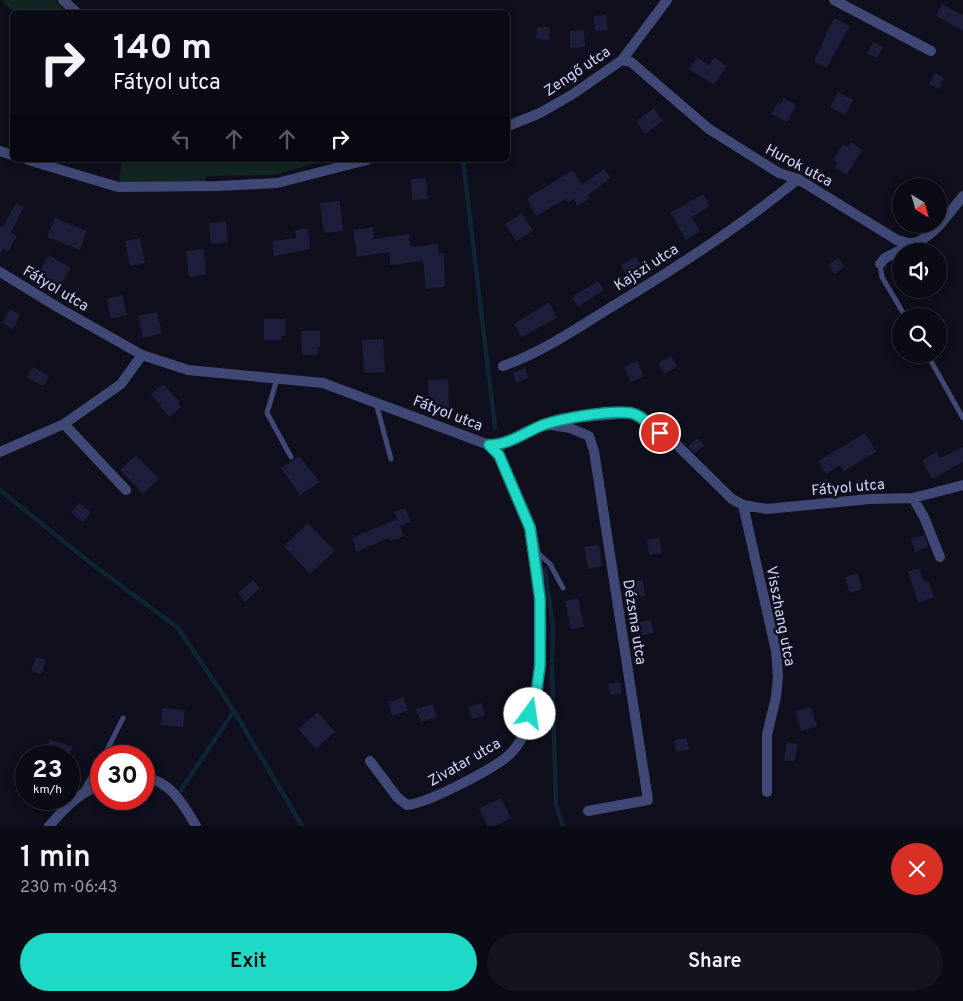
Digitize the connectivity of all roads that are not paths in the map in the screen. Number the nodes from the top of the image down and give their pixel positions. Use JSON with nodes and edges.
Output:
{"nodes":[{"id":1,"x":63,"y":0,"type":"edge"},
{"id":2,"x":667,"y":0,"type":"edge"},
{"id":3,"x":834,"y":0,"type":"edge"},
{"id":4,"x":74,"y":10,"type":"edge"},
{"id":5,"x":931,"y":51,"type":"dead end"},
{"id":6,"x":622,"y":60,"type":"junction"},
{"id":7,"x":510,"y":125,"type":"edge"},
{"id":8,"x":34,"y":162,"type":"edge"},
{"id":9,"x":350,"y":162,"type":"edge"},
{"id":10,"x":798,"y":179,"type":"junction"},
{"id":11,"x":963,"y":196,"type":"edge"},
{"id":12,"x":915,"y":242,"type":"junction"},
{"id":13,"x":880,"y":264,"type":"joint"},
{"id":14,"x":0,"y":272,"type":"edge"},
{"id":15,"x":900,"y":308,"type":"edge"},
{"id":16,"x":142,"y":355,"type":"junction"},
{"id":17,"x":932,"y":363,"type":"edge"},
{"id":18,"x":503,"y":366,"type":"dead end"},
{"id":19,"x":277,"y":378,"type":"junction"},
{"id":20,"x":375,"y":402,"type":"junction"},
{"id":21,"x":963,"y":418,"type":"edge"},
{"id":22,"x":64,"y":424,"type":"junction"},
{"id":23,"x":545,"y":424,"type":"junction"},
{"id":24,"x":489,"y":445,"type":"junction"},
{"id":25,"x":0,"y":452,"type":"edge"},
{"id":26,"x":291,"y":457,"type":"dead end"},
{"id":27,"x":391,"y":460,"type":"dead end"},
{"id":28,"x":963,"y":485,"type":"edge"},
{"id":29,"x":126,"y":490,"type":"dead end"},
{"id":30,"x":912,"y":498,"type":"junction"},
{"id":31,"x":743,"y":505,"type":"junction"},
{"id":32,"x":533,"y":548,"type":"junction"},
{"id":33,"x":940,"y":557,"type":"dead end"},
{"id":34,"x":562,"y":588,"type":"dead end"},
{"id":35,"x":122,"y":718,"type":"dead end"},
{"id":36,"x":109,"y":745,"type":"edge"},
{"id":37,"x":370,"y":761,"type":"dead end"},
{"id":38,"x":90,"y":779,"type":"edge"},
{"id":39,"x":155,"y":781,"type":"edge"},
{"id":40,"x":90,"y":790,"type":"edge"},
{"id":41,"x":767,"y":792,"type":"dead end"},
{"id":42,"x":81,"y":794,"type":"junction"},
{"id":43,"x":588,"y":811,"type":"dead end"},
{"id":44,"x":49,"y":826,"type":"edge"},
{"id":45,"x":196,"y":826,"type":"edge"}],
"edges":[{"from":1,"to":4,"type":"street"},
{"from":2,"to":6,"type":"street","name":"Zengő utca"},
{"from":3,"to":5,"type":"street"},
{"from":6,"to":7,"type":"street","name":"Zengő utca"},
{"from":6,"to":10,"type":"street","name":"Hurok utca"},
{"from":8,"to":9,"type":"street"},
{"from":10,"to":12,"type":"street","name":"Hurok utca"},
{"from":10,"to":18,"type":"street","name":"Kajszi utca"},
{"from":11,"to":12,"type":"street"},
{"from":12,"to":13,"type":"street"},
{"from":13,"to":15,"type":"lane"},
{"from":14,"to":16,"type":"street","name":"Fátyol utca"},
{"from":16,"to":19,"type":"street","name":"Fátyol utca"},
{"from":16,"to":22,"type":"street"},
{"from":17,"to":21,"type":"lane"},
{"from":19,"to":20,"type":"street","name":"Fátyol utca"},
{"from":19,"to":26,"type":"lane"},
{"from":20,"to":24,"type":"street","name":"Fátyol utca"},
{"from":20,"to":27,"type":"lane"},
{"from":22,"to":25,"type":"street"},
{"from":22,"to":29,"type":"street"},
{"from":23,"to":24,"type":"street","name":"Fátyol utca"},
{"from":23,"to":31,"type":"street","name":"Fátyol utca"},
{"from":23,"to":43,"type":"street","name":"Dézsma utca"},
{"from":24,"to":32,"type":"street","name":"Zivatar utca"},
{"from":28,"to":30,"type":"street","name":"Fátyol utca"},
{"from":30,"to":31,"type":"street","name":"Fátyol utca"},
{"from":30,"to":33,"type":"street"},
{"from":31,"to":41,"type":"street","name":"Visszhang utca"},
{"from":32,"to":34,"type":"lane"},
{"from":32,"to":37,"type":"street","name":"Zivatar utca"},
{"from":35,"to":36,"type":"lane"},
{"from":38,"to":42,"type":"lane"},
{"from":39,"to":45,"type":"street"},
{"from":40,"to":42,"type":"street"},
{"from":42,"to":44,"type":"street"}]}
